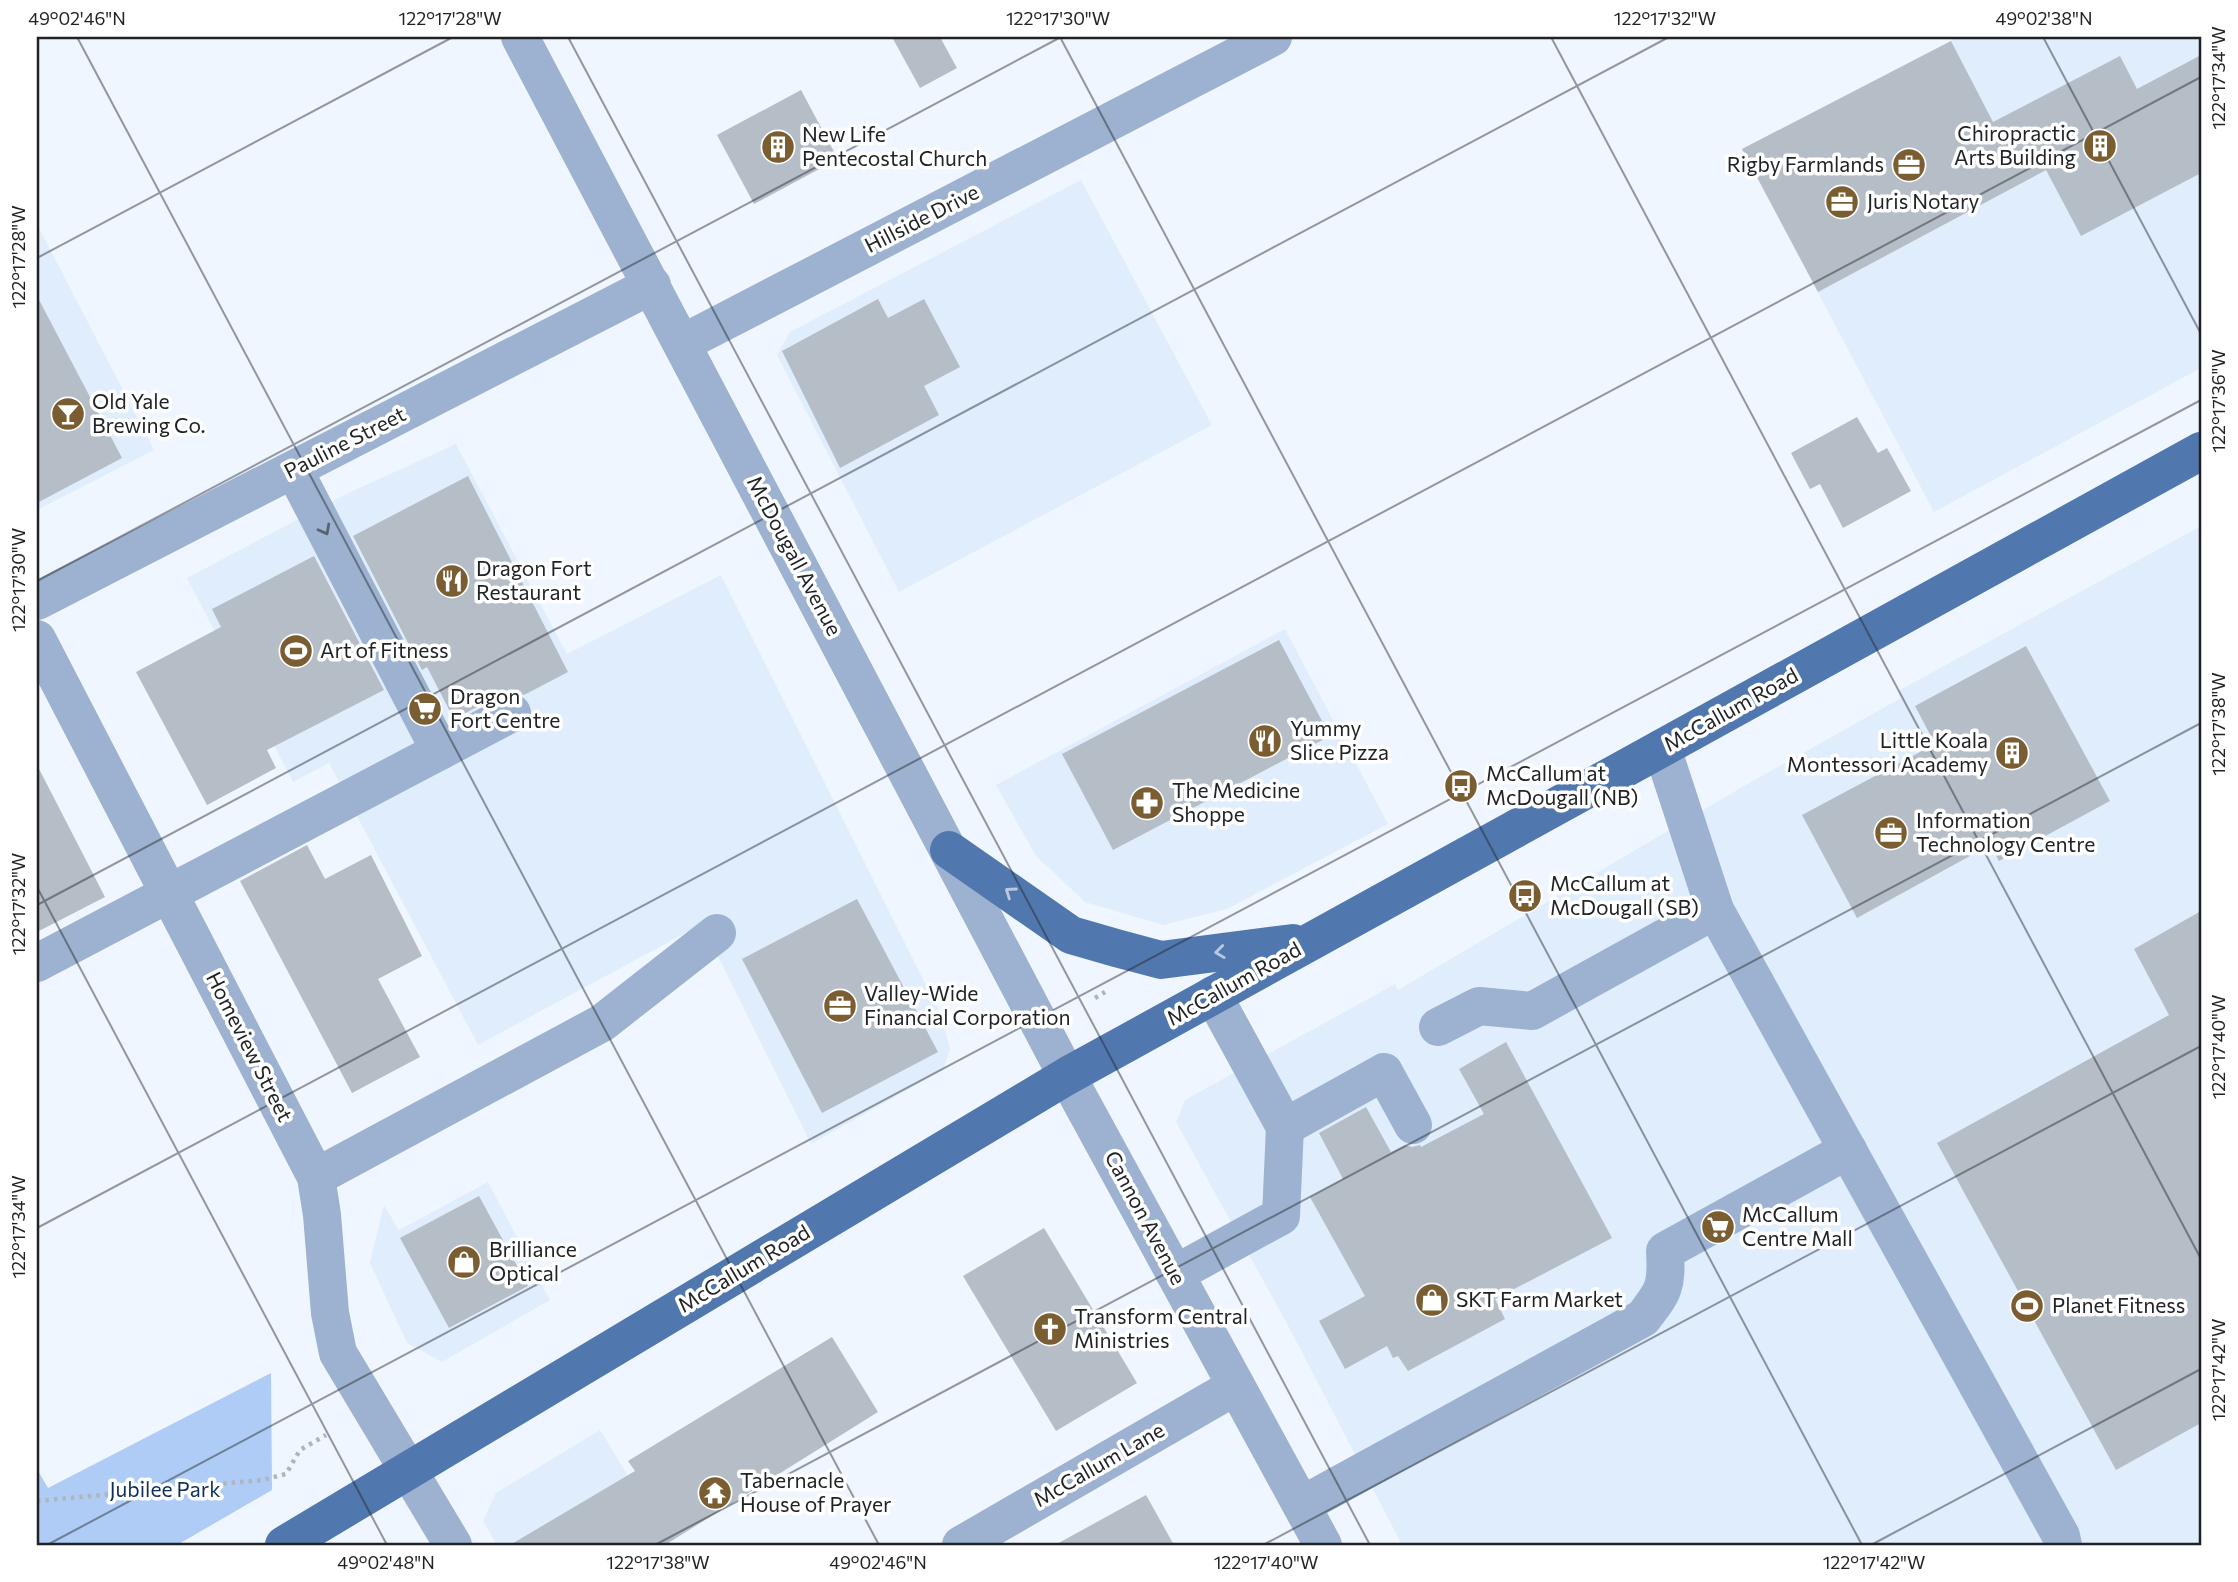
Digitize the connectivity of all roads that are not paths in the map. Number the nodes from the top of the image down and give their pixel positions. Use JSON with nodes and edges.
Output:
{"nodes":[{"id":1,"x":520,"y":37,"type":"edge"},
{"id":2,"x":1273,"y":37,"type":"edge"},
{"id":3,"x":652,"y":285,"type":"junction"},
{"id":4,"x":683,"y":343,"type":"junction"},
{"id":5,"x":2201,"y":451,"type":"edge"},
{"id":6,"x":294,"y":470,"type":"junction"},
{"id":7,"x":37,"y":601,"type":"edge"},
{"id":8,"x":37,"y":639,"type":"edge"},
{"id":9,"x":512,"y":713,"type":"dead end"},
{"id":10,"x":1662,"y":748,"type":"junction"},
{"id":11,"x":440,"y":751,"type":"junction"},
{"id":12,"x":949,"y":850,"type":"junction"},
{"id":13,"x":170,"y":894,"type":"junction"},
{"id":14,"x":1714,"y":910,"type":"junction"},
{"id":15,"x":717,"y":933,"type":"dead end"},
{"id":16,"x":1312,"y":941,"type":"junction"},
{"id":17,"x":37,"y":963,"type":"edge"},
{"id":18,"x":1213,"y":995,"type":"junction"},
{"id":19,"x":1438,"y":1027,"type":"dead end"},
{"id":20,"x":1067,"y":1076,"type":"junction"},
{"id":21,"x":1413,"y":1125,"type":"dead end"},
{"id":22,"x":1284,"y":1127,"type":"junction"},
{"id":23,"x":1848,"y":1150,"type":"junction"},
{"id":24,"x":316,"y":1177,"type":"junction"},
{"id":25,"x":1175,"y":1274,"type":"junction"},
{"id":26,"x":1236,"y":1386,"type":"junction"},
{"id":27,"x":408,"y":1471,"type":"junction"},
{"id":28,"x":1302,"y":1505,"type":"junction"},
{"id":29,"x":284,"y":1545,"type":"edge"},
{"id":30,"x":453,"y":1545,"type":"edge"},
{"id":31,"x":961,"y":1545,"type":"edge"},
{"id":32,"x":1323,"y":1545,"type":"edge"},
{"id":33,"x":2063,"y":1545,"type":"edge"}],
"edges":[{"from":1,"to":3,"type":"street","name":"McDougall Avenue"},
{"from":2,"to":4,"type":"street","name":"Hillside Drive"},
{"from":3,"to":4,"type":"street","name":"McDougall Avenue"},
{"from":3,"to":6,"type":"street","name":"Pauline Street"},
{"from":4,"to":12,"type":"street","name":"McDougall Avenue"},
{"from":5,"to":10,"type":"main road","name":"McCallum Road"},
{"from":6,"to":7,"type":"street","name":"Pauline Street"},
{"from":6,"to":11,"type":"street","one_way":true},
{"from":8,"to":13,"type":"street","name":"Homeview Street"},
{"from":9,"to":11,"type":"street"},
{"from":10,"to":14,"type":"street"},
{"from":10,"to":16,"type":"main road","name":"McCallum Road"},
{"from":11,"to":13,"type":"street"},
{"from":16,"to":12,"type":"main road","one_way":true},
{"from":12,"to":20,"type":"street","name":"McDougall Avenue"},
{"from":13,"to":17,"type":"street"},
{"from":13,"to":24,"type":"street","name":"Homeview Street"},
{"from":14,"to":19,"type":"street"},
{"from":14,"to":23,"type":"street"},
{"from":15,"to":24,"type":"street"},
{"from":16,"to":18,"type":"main road","name":"McCallum Road"},
{"from":18,"to":20,"type":"main road","name":"McCallum Road"},
{"from":18,"to":22,"type":"street"},
{"from":20,"to":25,"type":"street","name":"Cannon Avenue"},
{"from":20,"to":27,"type":"main road","name":"McCallum Road"},
{"from":21,"to":22,"type":"street"},
{"from":22,"to":25,"type":"street"},
{"from":23,"to":28,"type":"street"},
{"from":23,"to":33,"type":"street"},
{"from":24,"to":27,"type":"street","name":"Homeview Street"},
{"from":25,"to":26,"type":"street","name":"Cannon Avenue"},
{"from":26,"to":28,"type":"street","name":"Cannon Avenue"},
{"from":26,"to":31,"type":"street","name":"McCallum Lane"},
{"from":27,"to":29,"type":"main road","name":"McCallum Road"},
{"from":27,"to":30,"type":"street","name":"Homeview Street"},
{"from":28,"to":32,"type":"street","name":"Cannon Avenue"}]}
